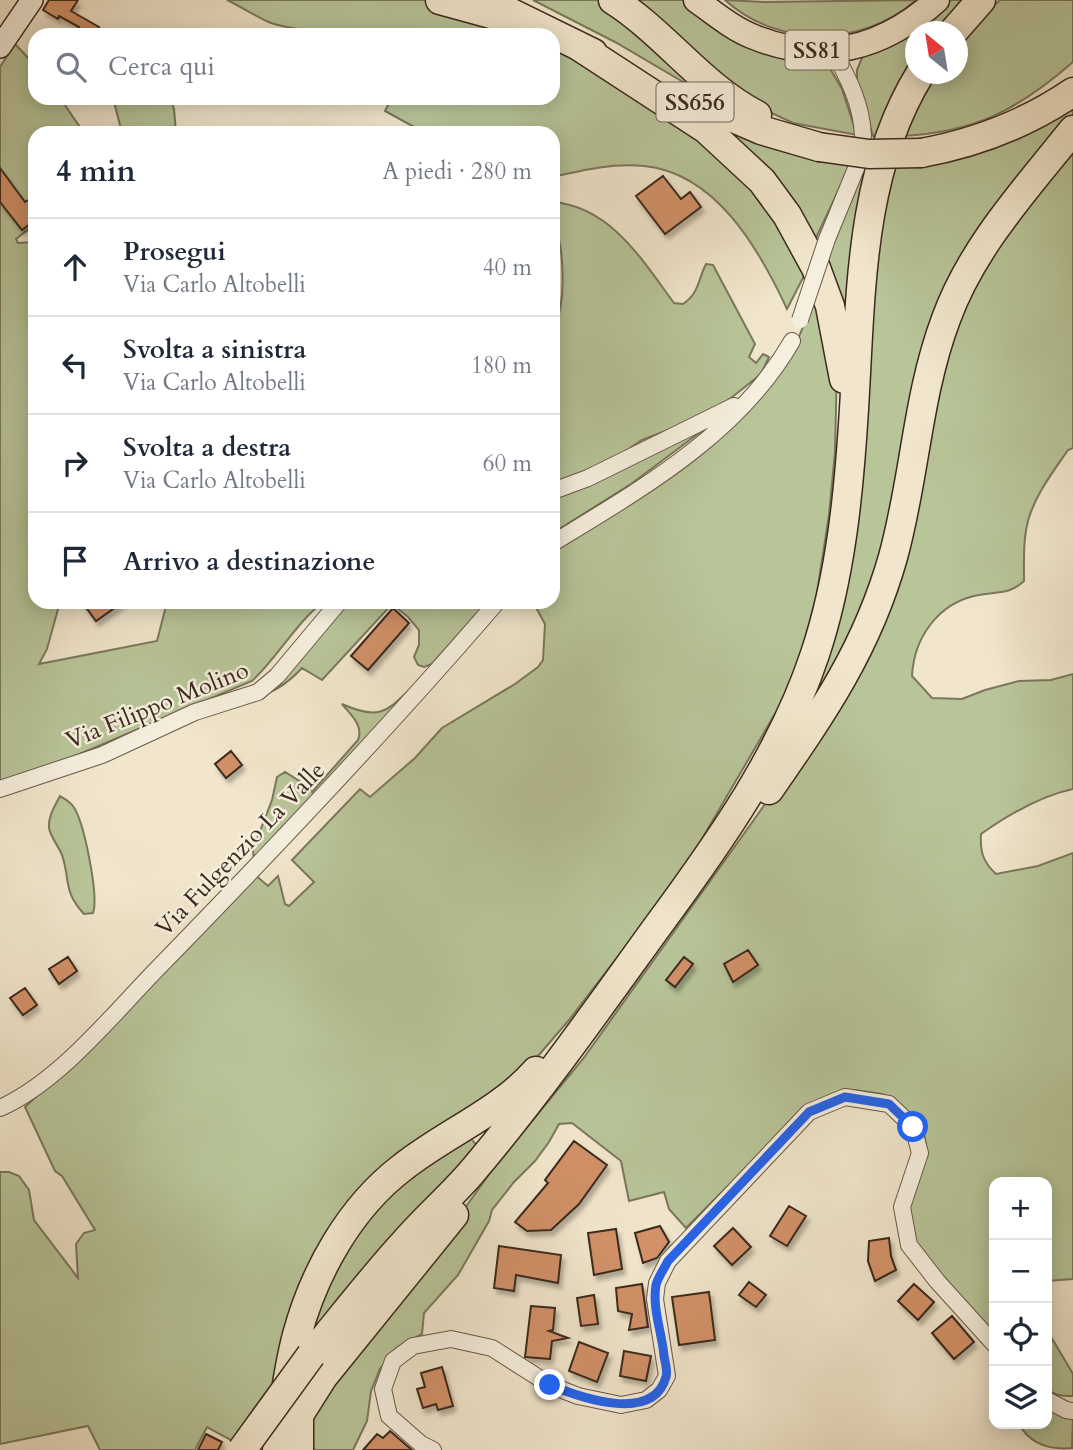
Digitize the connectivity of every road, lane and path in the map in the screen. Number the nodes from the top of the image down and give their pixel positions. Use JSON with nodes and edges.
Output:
{"nodes":[{"id":1,"x":32,"y":0,"type":"edge"},
{"id":2,"x":440,"y":0,"type":"edge"},
{"id":3,"x":485,"y":0,"type":"edge"},
{"id":4,"x":613,"y":0,"type":"edge"},
{"id":5,"x":696,"y":0,"type":"edge"},
{"id":6,"x":937,"y":0,"type":"edge"},
{"id":7,"x":536,"y":25,"type":"junction"},
{"id":8,"x":542,"y":28,"type":"edge"},
{"id":9,"x":560,"y":37,"type":"edge"},
{"id":10,"x":577,"y":45,"type":"junction"},
{"id":11,"x":0,"y":47,"type":"edge"},
{"id":12,"x":833,"y":51,"type":"junction"},
{"id":13,"x":1073,"y":70,"type":"edge"},
{"id":14,"x":915,"y":84,"type":"edge"},
{"id":15,"x":1073,"y":92,"type":"edge"},
{"id":16,"x":1073,"y":130,"type":"edge"},
{"id":17,"x":863,"y":136,"type":"dead end"},
{"id":18,"x":818,"y":147,"type":"junction"},
{"id":19,"x":953,"y":147,"type":"junction"},
{"id":20,"x":857,"y":166,"type":"dead end"},
{"id":21,"x":800,"y":320,"type":"dead end"},
{"id":22,"x":792,"y":341,"type":"dead end"},
{"id":23,"x":759,"y":390,"type":"junction"},
{"id":24,"x":854,"y":409,"type":"junction"},
{"id":25,"x":560,"y":488,"type":"edge"},
{"id":26,"x":560,"y":539,"type":"edge"},
{"id":27,"x":333,"y":609,"type":"edge"},
{"id":28,"x":491,"y":609,"type":"edge"},
{"id":29,"x":0,"y":789,"type":"edge"},
{"id":30,"x":676,"y":902,"type":"junction"},
{"id":31,"x":584,"y":1031,"type":"junction"},
{"id":32,"x":527,"y":1105,"type":"junction"},
{"id":33,"x":0,"y":1108,"type":"edge"},
{"id":34,"x":989,"y":1339,"type":"edge"},
{"id":35,"x":1052,"y":1403,"type":"edge"},
{"id":36,"x":1073,"y":1411,"type":"edge"},
{"id":37,"x":242,"y":1450,"type":"edge"},
{"id":38,"x":277,"y":1450,"type":"edge"},
{"id":39,"x":299,"y":1450,"type":"edge"},
{"id":40,"x":433,"y":1450,"type":"edge"}],
"edges":[{"from":1,"to":11,"type":"street"},
{"from":2,"to":7,"type":"highway"},
{"from":3,"to":7,"type":"highway","number":"SS656"},
{"from":4,"to":18,"type":"highway"},
{"from":5,"to":12,"type":"main road","number":"SS81"},
{"from":6,"to":12,"type":"main road","number":"SS81"},
{"from":7,"to":8,"type":"highway","number":"SS656"},
{"from":9,"to":10,"type":"highway","number":"SS656"},
{"from":10,"to":18,"type":"highway","number":"SS656"},
{"from":10,"to":24,"type":"highway"},
{"from":12,"to":17,"type":"street"},
{"from":13,"to":19,"type":"highway"},
{"from":14,"to":24,"type":"highway"},
{"from":15,"to":19,"type":"highway","number":"SS656"},
{"from":16,"to":30,"type":"highway"},
{"from":18,"to":19,"type":"highway","number":"SS656","bridge":true},
{"from":20,"to":21,"type":"street","bridge":true},
{"from":22,"to":23,"type":"street"},
{"from":23,"to":25,"type":"street"},
{"from":23,"to":26,"type":"street"},
{"from":24,"to":30,"type":"highway"},
{"from":27,"to":29,"type":"street","name":"Via Filippo Molino"},
{"from":28,"to":33,"type":"street","name":"Via Fulgenzio La Valle"},
{"from":30,"to":31,"type":"highway"},
{"from":31,"to":32,"type":"highway"},
{"from":31,"to":38,"type":"highway"},
{"from":32,"to":37,"type":"highway","bridge":true},
{"from":32,"to":39,"type":"highway"},
{"from":34,"to":40,"type":"street"},
{"from":35,"to":36,"type":"street"}]}
